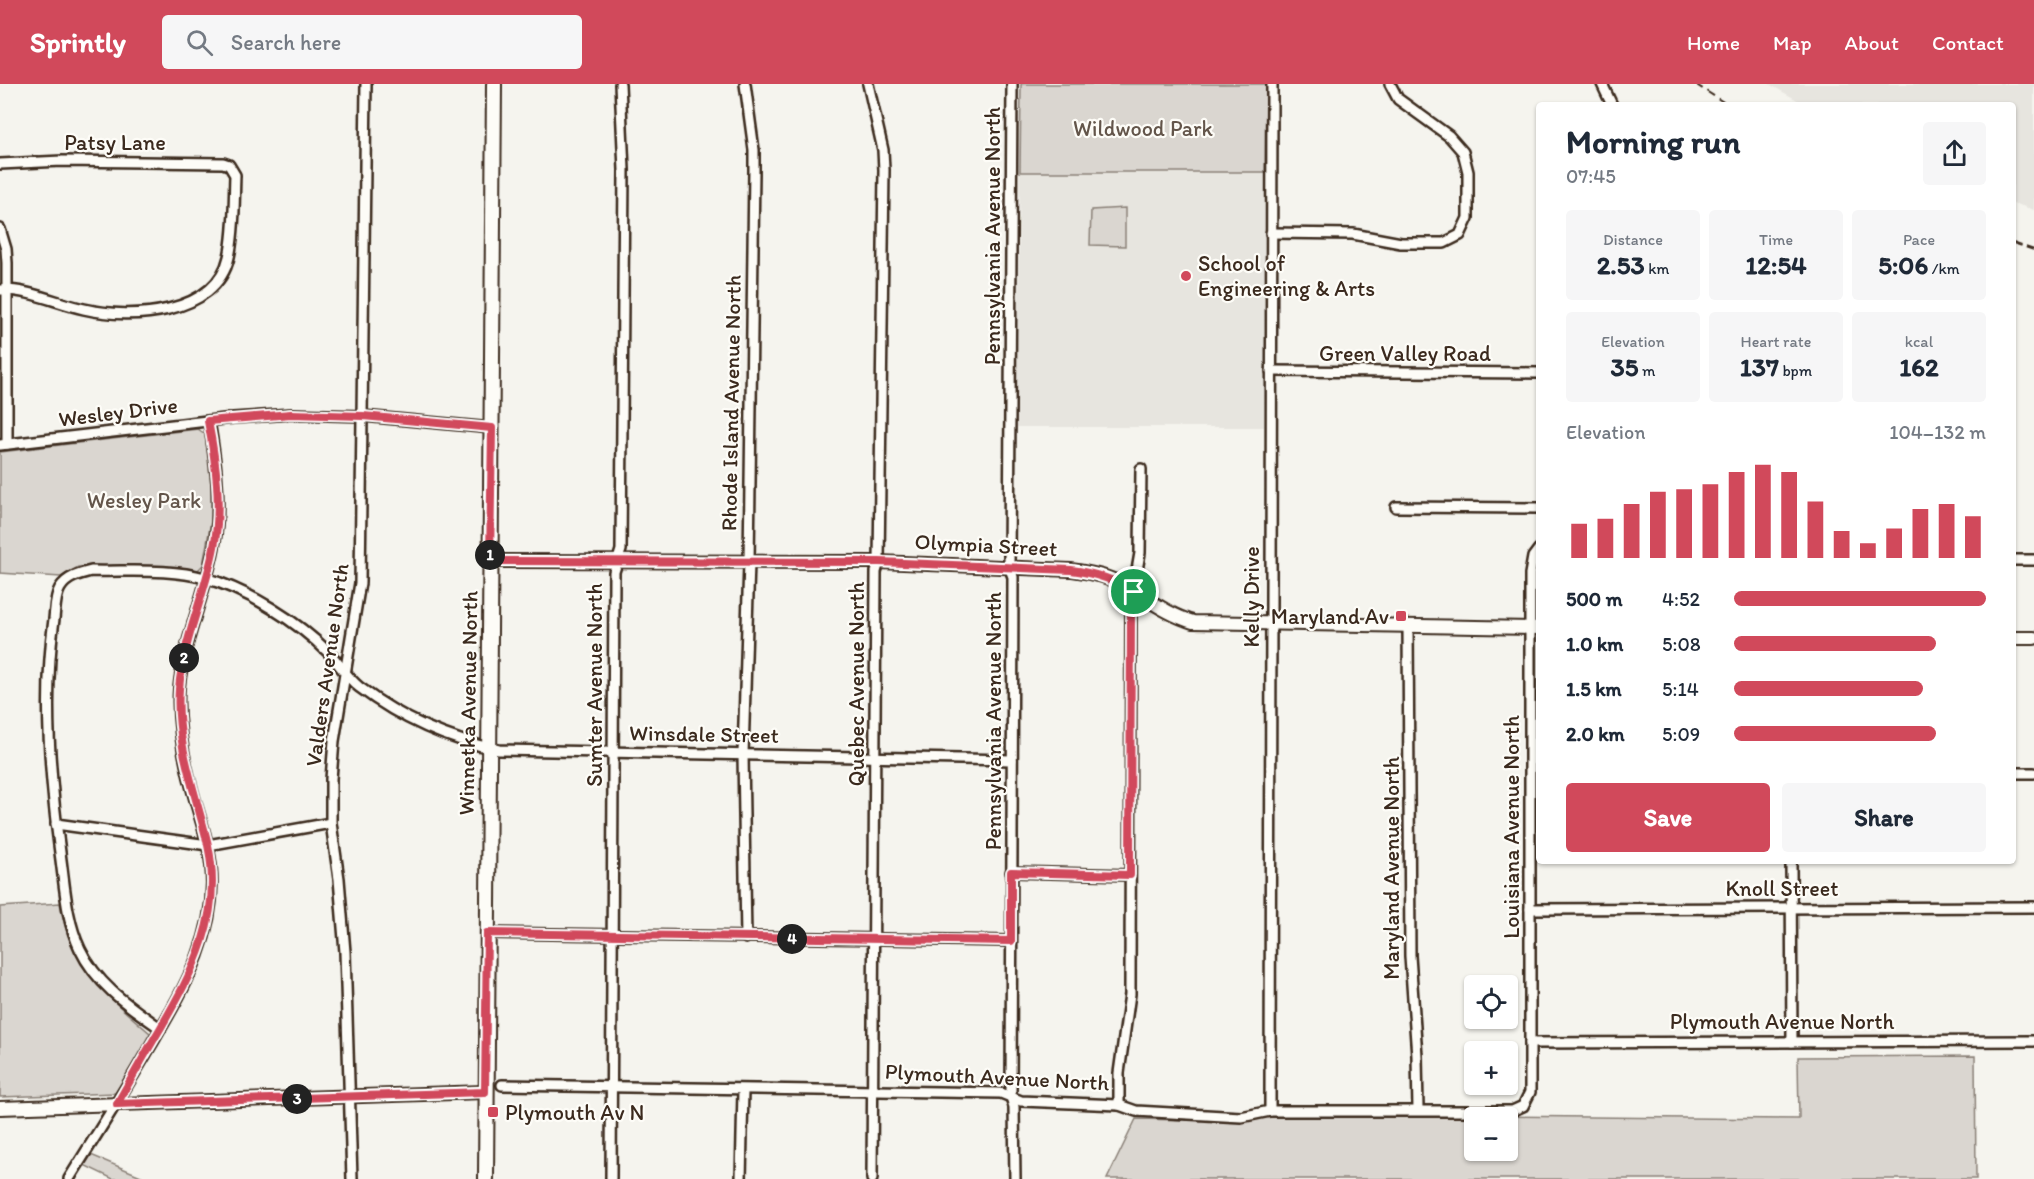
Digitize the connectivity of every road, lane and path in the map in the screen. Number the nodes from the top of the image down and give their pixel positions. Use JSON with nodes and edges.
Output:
{"nodes":[{"id":1,"x":366,"y":84,"type":"edge"},
{"id":2,"x":494,"y":84,"type":"edge"},
{"id":3,"x":620,"y":84,"type":"edge"},
{"id":4,"x":745,"y":84,"type":"edge"},
{"id":5,"x":868,"y":84,"type":"edge"},
{"id":6,"x":1012,"y":84,"type":"edge"},
{"id":7,"x":1272,"y":84,"type":"edge"},
{"id":8,"x":1390,"y":84,"type":"edge"},
{"id":9,"x":1602,"y":84,"type":"edge"},
{"id":10,"x":1611,"y":102,"type":"edge"},
{"id":11,"x":0,"y":164,"type":"edge"},
{"id":12,"x":0,"y":229,"type":"edge"},
{"id":13,"x":1271,"y":233,"type":"junction"},
{"id":14,"x":3,"y":290,"type":"edge"},
{"id":15,"x":1271,"y":371,"type":"junction"},
{"id":16,"x":1536,"y":373,"type":"edge"},
{"id":17,"x":363,"y":416,"type":"junction"},
{"id":18,"x":208,"y":421,"type":"junction"},
{"id":19,"x":492,"y":428,"type":"junction"},
{"id":20,"x":4,"y":445,"type":"edge"},
{"id":21,"x":1141,"y":469,"type":"dead end"},
{"id":22,"x":1396,"y":507,"type":"dead end"},
{"id":23,"x":1536,"y":508,"type":"edge"},
{"id":24,"x":1536,"y":553,"type":"edge"},
{"id":25,"x":2016,"y":560,"type":"edge"},
{"id":26,"x":2034,"y":560,"type":"edge"},
{"id":27,"x":490,"y":561,"type":"junction"},
{"id":28,"x":618,"y":561,"type":"junction"},
{"id":29,"x":749,"y":562,"type":"junction"},
{"id":30,"x":879,"y":562,"type":"junction"},
{"id":31,"x":1009,"y":566,"type":"junction"},
{"id":32,"x":206,"y":578,"type":"junction"},
{"id":33,"x":1134,"y":592,"type":"junction"},
{"id":34,"x":1270,"y":624,"type":"junction"},
{"id":35,"x":1408,"y":625,"type":"junction"},
{"id":36,"x":1534,"y":628,"type":"edge"},
{"id":37,"x":2016,"y":638,"type":"edge"},
{"id":38,"x":2034,"y":638,"type":"edge"},
{"id":39,"x":345,"y":671,"type":"junction"},
{"id":40,"x":488,"y":748,"type":"junction"},
{"id":41,"x":614,"y":751,"type":"junction"},
{"id":42,"x":743,"y":754,"type":"junction"},
{"id":43,"x":875,"y":756,"type":"junction"},
{"id":44,"x":1012,"y":760,"type":"junction"},
{"id":45,"x":2016,"y":773,"type":"edge"},
{"id":46,"x":2034,"y":773,"type":"edge"},
{"id":47,"x":1535,"y":775,"type":"edge"},
{"id":48,"x":56,"y":824,"type":"junction"},
{"id":49,"x":331,"y":824,"type":"junction"},
{"id":50,"x":208,"y":844,"type":"junction"},
{"id":51,"x":1791,"y":864,"type":"edge"},
{"id":52,"x":1011,"y":872,"type":"junction"},
{"id":53,"x":1130,"y":875,"type":"junction"},
{"id":54,"x":2034,"y":907,"type":"edge"},
{"id":55,"x":1791,"y":908,"type":"junction"},
{"id":56,"x":1530,"y":909,"type":"junction"},
{"id":57,"x":487,"y":933,"type":"junction"},
{"id":58,"x":613,"y":934,"type":"junction"},
{"id":59,"x":746,"y":938,"type":"junction"},
{"id":60,"x":874,"y":939,"type":"junction"},
{"id":61,"x":1011,"y":941,"type":"junction"},
{"id":62,"x":160,"y":1028,"type":"junction"},
{"id":63,"x":2034,"y":1041,"type":"edge"},
{"id":64,"x":1792,"y":1042,"type":"junction"},
{"id":65,"x":1530,"y":1043,"type":"junction"},
{"id":66,"x":502,"y":1085,"type":"dead end"},
{"id":67,"x":612,"y":1087,"type":"junction"},
{"id":68,"x":743,"y":1090,"type":"junction"},
{"id":69,"x":873,"y":1091,"type":"junction"},
{"id":70,"x":485,"y":1092,"type":"junction"},
{"id":71,"x":350,"y":1097,"type":"junction"},
{"id":72,"x":1011,"y":1097,"type":"junction"},
{"id":73,"x":117,"y":1104,"type":"junction"},
{"id":74,"x":1119,"y":1105,"type":"junction"},
{"id":75,"x":1523,"y":1106,"type":"joint"},
{"id":76,"x":0,"y":1108,"type":"edge"},
{"id":77,"x":1418,"y":1110,"type":"junction"},
{"id":78,"x":1270,"y":1111,"type":"junction"},
{"id":79,"x":69,"y":1179,"type":"edge"},
{"id":80,"x":352,"y":1179,"type":"edge"},
{"id":81,"x":486,"y":1179,"type":"edge"},
{"id":82,"x":611,"y":1179,"type":"edge"},
{"id":83,"x":741,"y":1179,"type":"edge"},
{"id":84,"x":872,"y":1179,"type":"edge"},
{"id":85,"x":1015,"y":1179,"type":"edge"}],
"edges":[{"from":1,"to":17,"type":"street","name":"Valders Avenue North"},
{"from":2,"to":19,"type":"main road","name":"Winnetka Avenue North"},
{"from":3,"to":28,"type":"street","name":"Sumter Avenue North"},
{"from":4,"to":29,"type":"street","name":"Rhode Island Avenue North"},
{"from":5,"to":30,"type":"street","name":"Quebec Avenue North"},
{"from":6,"to":31,"type":"street","name":"Pennsylvania Avenue North"},
{"from":7,"to":13,"type":"street","name":"Kelly Drive"},
{"from":8,"to":13,"type":"street"},
{"from":9,"to":10,"type":"street"},
{"from":11,"to":14,"type":"street","name":"Patsy Lane"},
{"from":12,"to":14,"type":"street"},
{"from":13,"to":15,"type":"street","name":"Kelly Drive"},
{"from":14,"to":20,"type":"street"},
{"from":15,"to":16,"type":"street","name":"Green Valley Road"},
{"from":15,"to":34,"type":"street","name":"Kelly Drive"},
{"from":17,"to":18,"type":"street","name":"Wesley Drive"},
{"from":17,"to":19,"type":"street","name":"Wesley Drive"},
{"from":17,"to":39,"type":"street","name":"Valders Avenue North"},
{"from":18,"to":20,"type":"street","name":"Wesley Drive"},
{"from":18,"to":32,"type":"street"},
{"from":19,"to":27,"type":"main road","name":"Winnetka Avenue North"},
{"from":21,"to":33,"type":"street"},
{"from":22,"to":23,"type":"street"},
{"from":24,"to":36,"type":"street","name":"Louisiana Avenue North"},
{"from":25,"to":26,"type":"street"},
{"from":27,"to":28,"type":"street","name":"Olympia Street"},
{"from":27,"to":40,"type":"main road","name":"Winnetka Avenue North"},
{"from":28,"to":29,"type":"street","name":"Olympia Street"},
{"from":28,"to":41,"type":"street","name":"Sumter Avenue North"},
{"from":29,"to":30,"type":"street","name":"Olympia Street"},
{"from":29,"to":42,"type":"street","name":"Rhode Island Avenue North"},
{"from":30,"to":31,"type":"street","name":"Olympia Street"},
{"from":30,"to":43,"type":"street","name":"Quebec Avenue North"},
{"from":31,"to":33,"type":"street","name":"Olympia Street"},
{"from":31,"to":44,"type":"street","name":"Pennsylvania Avenue North"},
{"from":32,"to":39,"type":"street","name":"Winsdale Street"},
{"from":32,"to":48,"type":"street","name":"Winsdale Street"},
{"from":32,"to":50,"type":"street"},
{"from":33,"to":34,"type":"street","name":"Olympia Street"},
{"from":33,"to":53,"type":"street"},
{"from":34,"to":35,"type":"street","name":"Olympia Street"},
{"from":34,"to":78,"type":"street","name":"Kelly Drive"},
{"from":35,"to":36,"type":"street","name":"Olympia Street"},
{"from":35,"to":77,"type":"street","name":"Maryland Avenue North"},
{"from":36,"to":47,"type":"street","name":"Louisiana Avenue North"},
{"from":37,"to":38,"type":"street"},
{"from":39,"to":40,"type":"street","name":"Winsdale Street"},
{"from":39,"to":49,"type":"street","name":"Valders Avenue North"},
{"from":40,"to":41,"type":"street","name":"Winsdale Street"},
{"from":40,"to":57,"type":"main road","name":"Winnetka Avenue North"},
{"from":41,"to":42,"type":"street","name":"Winsdale Street"},
{"from":41,"to":58,"type":"street","name":"Sumter Avenue North"},
{"from":42,"to":43,"type":"street","name":"Winsdale Street"},
{"from":42,"to":59,"type":"street","name":"Rhode Island Avenue North"},
{"from":43,"to":44,"type":"street","name":"Winsdale Street"},
{"from":43,"to":60,"type":"street","name":"Quebec Avenue North"},
{"from":44,"to":52,"type":"street","name":"Pennsylvania Avenue North"},
{"from":45,"to":46,"type":"street"},
{"from":47,"to":56,"type":"street","name":"Louisiana Avenue North"},
{"from":48,"to":50,"type":"street"},
{"from":48,"to":62,"type":"street"},
{"from":49,"to":50,"type":"street"},
{"from":49,"to":71,"type":"street","name":"Valders Avenue North"},
{"from":50,"to":62,"type":"street"},
{"from":51,"to":55,"type":"street"},
{"from":52,"to":53,"type":"street"},
{"from":52,"to":61,"type":"street","name":"Pennsylvania Avenue North"},
{"from":53,"to":74,"type":"street"},
{"from":54,"to":55,"type":"street","name":"Knoll Street"},
{"from":55,"to":56,"type":"street","name":"Knoll Street"},
{"from":55,"to":64,"type":"street"},
{"from":56,"to":65,"type":"street","name":"Louisiana Avenue North"},
{"from":57,"to":58,"type":"street"},
{"from":57,"to":70,"type":"main road","name":"Winnetka Avenue North"},
{"from":58,"to":59,"type":"street"},
{"from":58,"to":67,"type":"street","name":"Sumter Avenue North"},
{"from":59,"to":60,"type":"street"},
{"from":60,"to":61,"type":"street"},
{"from":60,"to":69,"type":"street","name":"Quebec Avenue North"},
{"from":61,"to":72,"type":"street","name":"Pennsylvania Avenue North"},
{"from":62,"to":73,"type":"street"},
{"from":63,"to":64,"type":"street","name":"Plymouth Avenue North"},
{"from":64,"to":65,"type":"street","name":"Plymouth Avenue North"},
{"from":65,"to":75,"type":"street","name":"Louisiana Avenue North"},
{"from":66,"to":67,"type":"street","name":"Plymouth Avenue North"},
{"from":67,"to":68,"type":"street","name":"Plymouth Avenue North"},
{"from":67,"to":82,"type":"street","name":"Sumter Avenue North"},
{"from":68,"to":69,"type":"street","name":"Plymouth Avenue North"},
{"from":68,"to":83,"type":"street"},
{"from":69,"to":72,"type":"street","name":"Plymouth Avenue North"},
{"from":69,"to":84,"type":"street","name":"Quebec Avenue North"},
{"from":70,"to":71,"type":"street"},
{"from":70,"to":81,"type":"main road","name":"Winnetka Avenue North"},
{"from":71,"to":73,"type":"street"},
{"from":71,"to":80,"type":"street","name":"Valders Avenue North"},
{"from":72,"to":74,"type":"street","name":"Plymouth Avenue North"},
{"from":72,"to":85,"type":"street","name":"Pennsylvania Avenue North"},
{"from":73,"to":76,"type":"street"},
{"from":73,"to":79,"type":"street"},
{"from":74,"to":78,"type":"street","name":"Plymouth Avenue North"},
{"from":75,"to":77,"type":"street","name":"Plymouth Avenue North"},
{"from":77,"to":78,"type":"street","name":"Plymouth Avenue North"}]}
